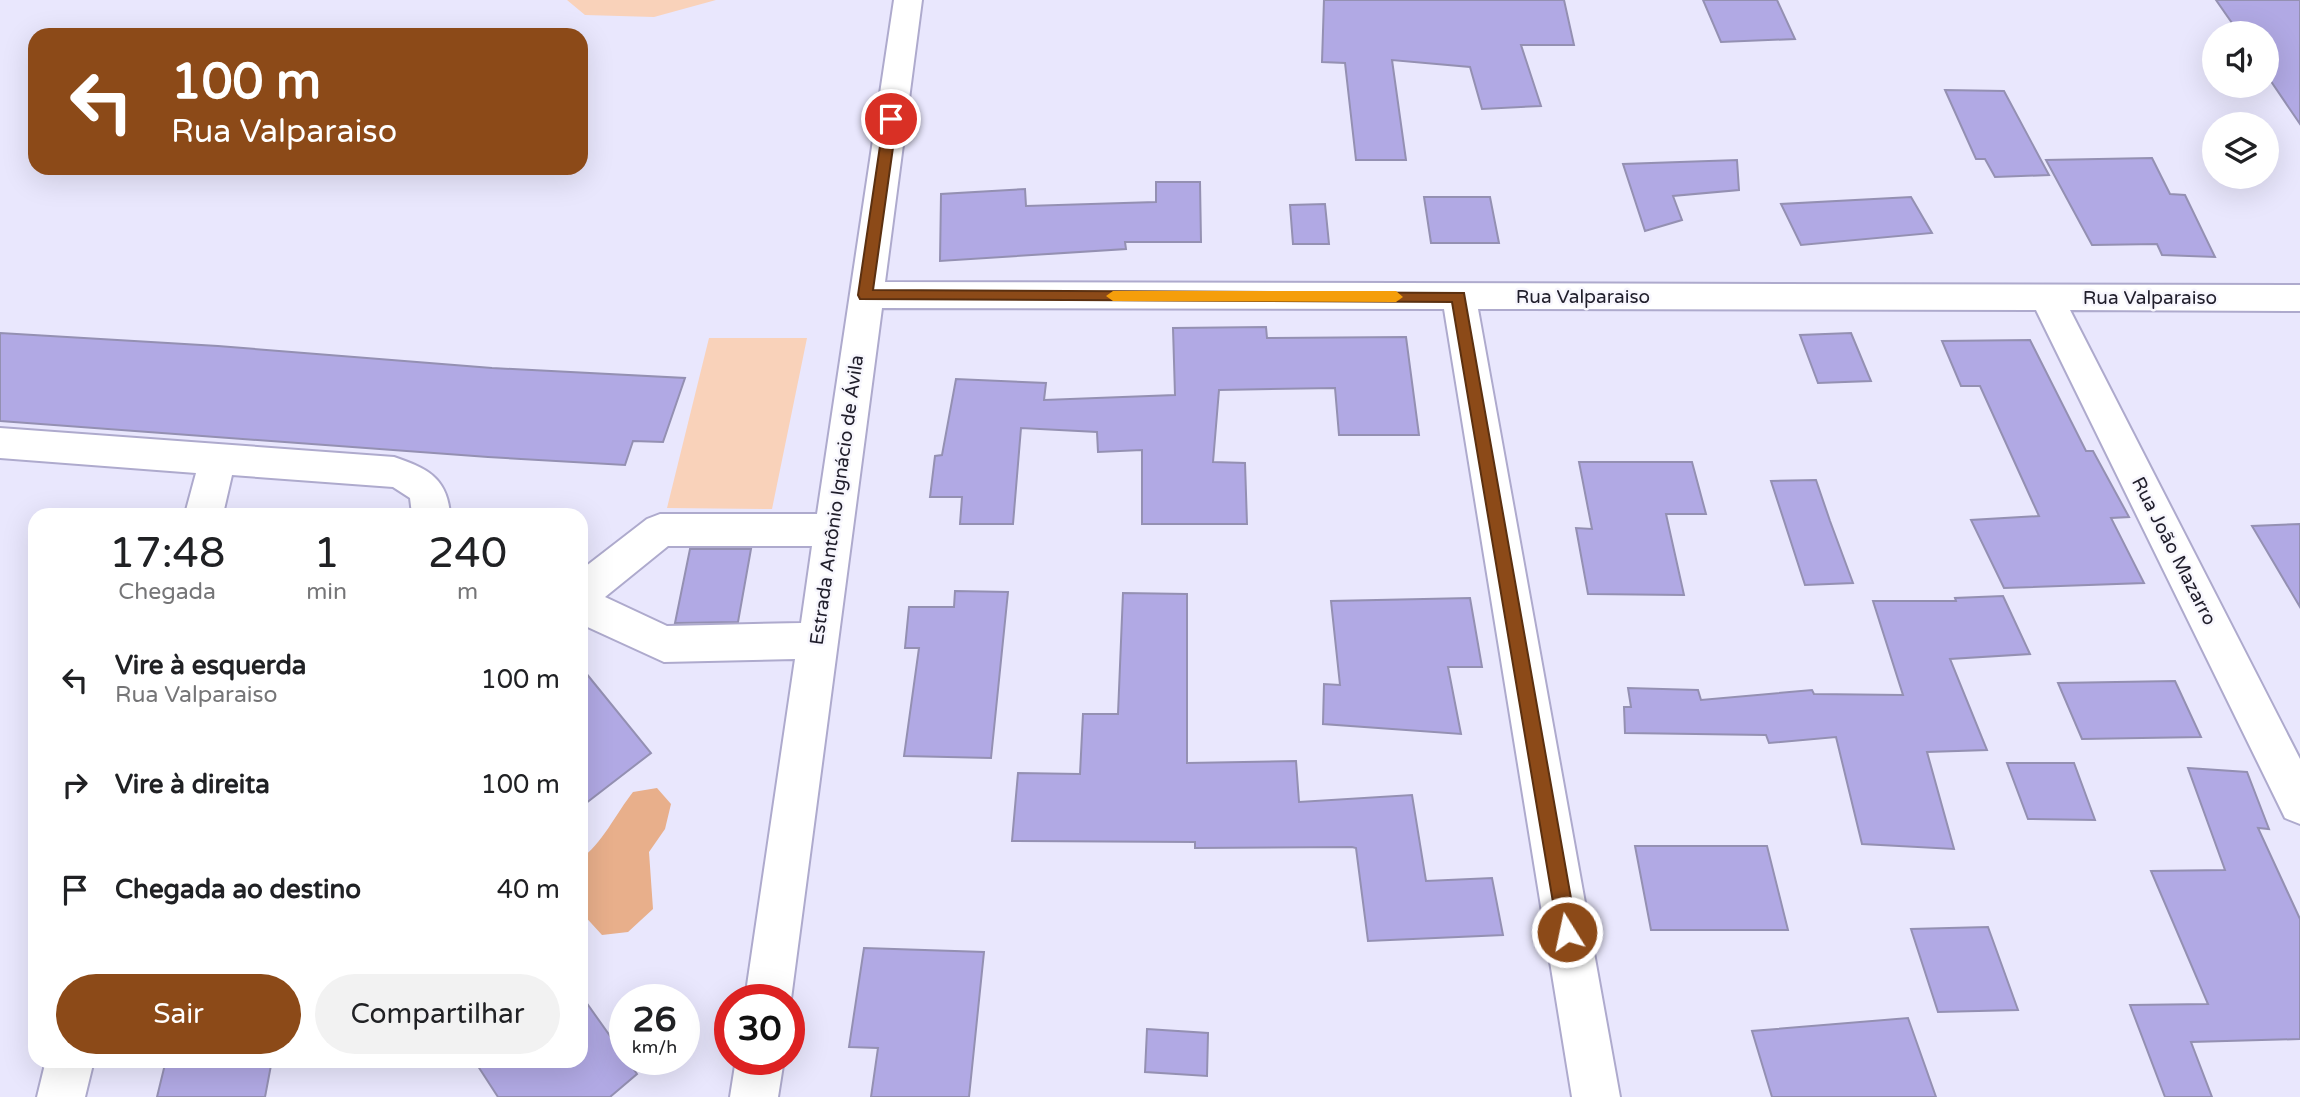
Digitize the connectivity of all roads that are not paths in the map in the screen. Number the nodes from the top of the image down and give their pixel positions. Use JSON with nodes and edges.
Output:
{"nodes":[{"id":1,"x":908,"y":0,"type":"edge"},
{"id":2,"x":865,"y":295,"type":"junction"},
{"id":3,"x":1459,"y":297,"type":"junction"},
{"id":4,"x":2048,"y":298,"type":"junction"},
{"id":5,"x":2300,"y":299,"type":"edge"},
{"id":6,"x":0,"y":443,"type":"edge"},
{"id":7,"x":218,"y":459,"type":"junction"},
{"id":8,"x":206,"y":508,"type":"edge"},
{"id":9,"x":431,"y":508,"type":"edge"},
{"id":10,"x":833,"y":530,"type":"junction"},
{"id":11,"x":588,"y":587,"type":"edge"},
{"id":12,"x":588,"y":608,"type":"edge"},
{"id":13,"x":817,"y":641,"type":"junction"},
{"id":14,"x":2300,"y":803,"type":"edge"},
{"id":15,"x":770,"y":984,"type":"edge"},
{"id":16,"x":68,"y":1068,"type":"edge"},
{"id":17,"x":757,"y":1075,"type":"edge"},
{"id":18,"x":61,"y":1097,"type":"edge"},
{"id":19,"x":754,"y":1097,"type":"edge"},
{"id":20,"x":1596,"y":1097,"type":"edge"}],
"edges":[{"from":1,"to":2,"type":"street","name":"Estrada Antônio Ignácio de Ávila"},
{"from":2,"to":3,"type":"street","name":"Rua Valparaiso"},
{"from":2,"to":10,"type":"street","name":"Estrada Antônio Ignácio de Ávila"},
{"from":3,"to":4,"type":"street","name":"Rua Valparaiso"},
{"from":3,"to":20,"type":"street"},
{"from":4,"to":5,"type":"street","name":"Rua Valparaiso"},
{"from":4,"to":14,"type":"street","name":"Rua João Mazarro"},
{"from":6,"to":7,"type":"street"},
{"from":7,"to":8,"type":"street"},
{"from":7,"to":9,"type":"street"},
{"from":10,"to":11,"type":"street"},
{"from":10,"to":13,"type":"street","name":"Estrada Antônio Ignácio de Ávila"},
{"from":12,"to":13,"type":"street"},
{"from":13,"to":15,"type":"street","name":"Estrada Antônio Ignácio de Ávila"},
{"from":16,"to":18,"type":"street"},
{"from":17,"to":19,"type":"street"}]}
